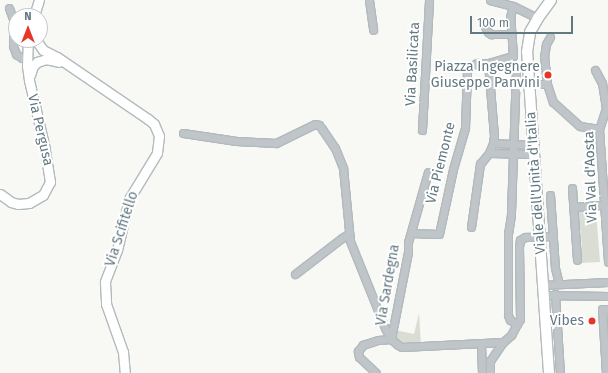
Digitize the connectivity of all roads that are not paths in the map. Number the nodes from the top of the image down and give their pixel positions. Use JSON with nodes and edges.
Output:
{"nodes":[{"id":1,"x":369,"y":0,"type":"edge"},
{"id":2,"x":429,"y":0,"type":"edge"},
{"id":3,"x":490,"y":0,"type":"edge"},
{"id":4,"x":551,"y":0,"type":"edge"},
{"id":5,"x":512,"y":6,"type":"junction"},
{"id":6,"x":538,"y":18,"type":"junction"},
{"id":7,"x":485,"y":27,"type":"dead end"},
{"id":8,"x":373,"y":30,"type":"dead end"},
{"id":9,"x":511,"y":34,"type":"junction"},
{"id":10,"x":550,"y":37,"type":"dead end"},
{"id":11,"x":14,"y":48,"type":"edge"},
{"id":12,"x":27,"y":48,"type":"edge"},
{"id":13,"x":41,"y":48,"type":"edge"},
{"id":14,"x":45,"y":54,"type":"junction"},
{"id":15,"x":27,"y":55,"type":"junction"},
{"id":16,"x":488,"y":63,"type":"junction"},
{"id":17,"x":516,"y":69,"type":"dead end"},
{"id":18,"x":595,"y":70,"type":"dead end"},
{"id":19,"x":28,"y":80,"type":"junction"},
{"id":20,"x":528,"y":84,"type":"junction"},
{"id":21,"x":547,"y":84,"type":"junction"},
{"id":22,"x":599,"y":129,"type":"junction"},
{"id":23,"x":422,"y":130,"type":"dead end"},
{"id":24,"x":183,"y":133,"type":"dead end"},
{"id":25,"x":493,"y":143,"type":"junction"},
{"id":26,"x":513,"y":145,"type":"junction"},
{"id":27,"x":534,"y":150,"type":"junction"},
{"id":28,"x":489,"y":154,"type":"junction"},
{"id":29,"x":514,"y":154,"type":"junction"},
{"id":30,"x":428,"y":172,"type":"dead end"},
{"id":31,"x":572,"y":188,"type":"dead end"},
{"id":32,"x":0,"y":194,"type":"edge"},
{"id":33,"x":550,"y":195,"type":"dead end"},
{"id":34,"x":605,"y":200,"type":"edge"},
{"id":35,"x":573,"y":207,"type":"junction"},
{"id":36,"x":471,"y":227,"type":"dead end"},
{"id":37,"x":411,"y":233,"type":"junction"},
{"id":38,"x":348,"y":234,"type":"junction"},
{"id":39,"x":553,"y":236,"type":"junction"},
{"id":40,"x":540,"y":237,"type":"junction"},
{"id":41,"x":577,"y":260,"type":"dead end"},
{"id":42,"x":608,"y":262,"type":"edge"},
{"id":43,"x":295,"y":274,"type":"dead end"},
{"id":44,"x":608,"y":282,"type":"edge"},
{"id":45,"x":561,"y":284,"type":"junction"},
{"id":46,"x":543,"y":290,"type":"junction"},
{"id":47,"x":555,"y":294,"type":"junction"},
{"id":48,"x":563,"y":294,"type":"junction"},
{"id":49,"x":608,"y":296,"type":"edge"},
{"id":50,"x":608,"y":309,"type":"edge"},
{"id":51,"x":517,"y":324,"type":"junction"},
{"id":52,"x":391,"y":339,"type":"junction"},
{"id":53,"x":502,"y":342,"type":"junction"},
{"id":54,"x":481,"y":344,"type":"junction"},
{"id":55,"x":125,"y":373,"type":"edge"},
{"id":56,"x":376,"y":373,"type":"edge"},
{"id":57,"x":482,"y":373,"type":"edge"},
{"id":58,"x":490,"y":373,"type":"edge"},
{"id":59,"x":549,"y":373,"type":"edge"},
{"id":60,"x":560,"y":373,"type":"edge"},
{"id":61,"x":606,"y":373,"type":"edge"}],
"edges":[{"from":1,"to":8,"type":"street"},
{"from":2,"to":23,"type":"street","name":"Via Basilicata"},
{"from":3,"to":5,"type":"street"},
{"from":4,"to":6,"type":"main road","name":"Viale dell'Unità d'Italia"},
{"from":5,"to":6,"type":"street"},
{"from":5,"to":9,"type":"street"},
{"from":6,"to":20,"type":"main road","name":"Viale dell'Unità d'Italia"},
{"from":7,"to":9,"type":"street"},
{"from":9,"to":16,"type":"street"},
{"from":10,"to":21,"type":"street"},
{"from":11,"to":15,"type":"street"},
{"from":12,"to":15,"type":"main road","name":"Via Pergusa"},
{"from":13,"to":14,"type":"main road"},
{"from":14,"to":15,"type":"main road"},
{"from":14,"to":19,"type":"main road"},
{"from":14,"to":55,"type":"main road","name":"Via Scifitello"},
{"from":15,"to":19,"type":"main road","name":"Via Pergusa"},
{"from":16,"to":25,"type":"street"},
{"from":16,"to":37,"type":"street","name":"Via Piemonte"},
{"from":17,"to":26,"type":"street"},
{"from":18,"to":22,"type":"street","name":"Via Val d'Aosta"},
{"from":19,"to":32,"type":"main road","name":"Via Pergusa"},
{"from":20,"to":21,"type":"street"},
{"from":20,"to":27,"type":"main road","name":"Viale dell'Unità d'Italia"},
{"from":21,"to":22,"type":"street"},
{"from":22,"to":34,"type":"street","name":"Via Val d'Aosta"},
{"from":24,"to":38,"type":"street"},
{"from":25,"to":26,"type":"street"},
{"from":25,"to":28,"type":"street"},
{"from":26,"to":27,"type":"street"},
{"from":26,"to":29,"type":"street"},
{"from":27,"to":29,"type":"street"},
{"from":27,"to":40,"type":"main road","name":"Viale dell'Unità d'Italia"},
{"from":28,"to":29,"type":"street"},
{"from":28,"to":36,"type":"street"},
{"from":29,"to":51,"type":"street"},
{"from":30,"to":37,"type":"street","name":"Via Sardegna"},
{"from":31,"to":35,"type":"street"},
{"from":33,"to":39,"type":"street"},
{"from":34,"to":35,"type":"street"},
{"from":34,"to":42,"type":"street","name":"Via Val d'Aosta"},
{"from":35,"to":41,"type":"street"},
{"from":37,"to":52,"type":"street","name":"Via Sardegna"},
{"from":38,"to":43,"type":"street"},
{"from":38,"to":52,"type":"street"},
{"from":39,"to":40,"type":"street"},
{"from":39,"to":45,"type":"street"},
{"from":40,"to":46,"type":"main road","name":"Viale dell'Unità d'Italia"},
{"from":40,"to":51,"type":"street"},
{"from":44,"to":45,"type":"street"},
{"from":45,"to":46,"type":"street"},
{"from":45,"to":48,"type":"street"},
{"from":46,"to":47,"type":"street"},
{"from":46,"to":59,"type":"main road","name":"Viale dell'Unità d'Italia"},
{"from":47,"to":48,"type":"street"},
{"from":47,"to":60,"type":"street"},
{"from":48,"to":49,"type":"street"},
{"from":50,"to":61,"type":"street"},
{"from":51,"to":53,"type":"street"},
{"from":52,"to":54,"type":"street","name":"Via Sardegna"},
{"from":52,"to":56,"type":"street"},
{"from":53,"to":54,"type":"street","name":"Via Sardegna"},
{"from":53,"to":58,"type":"street"},
{"from":54,"to":57,"type":"street"}]}
